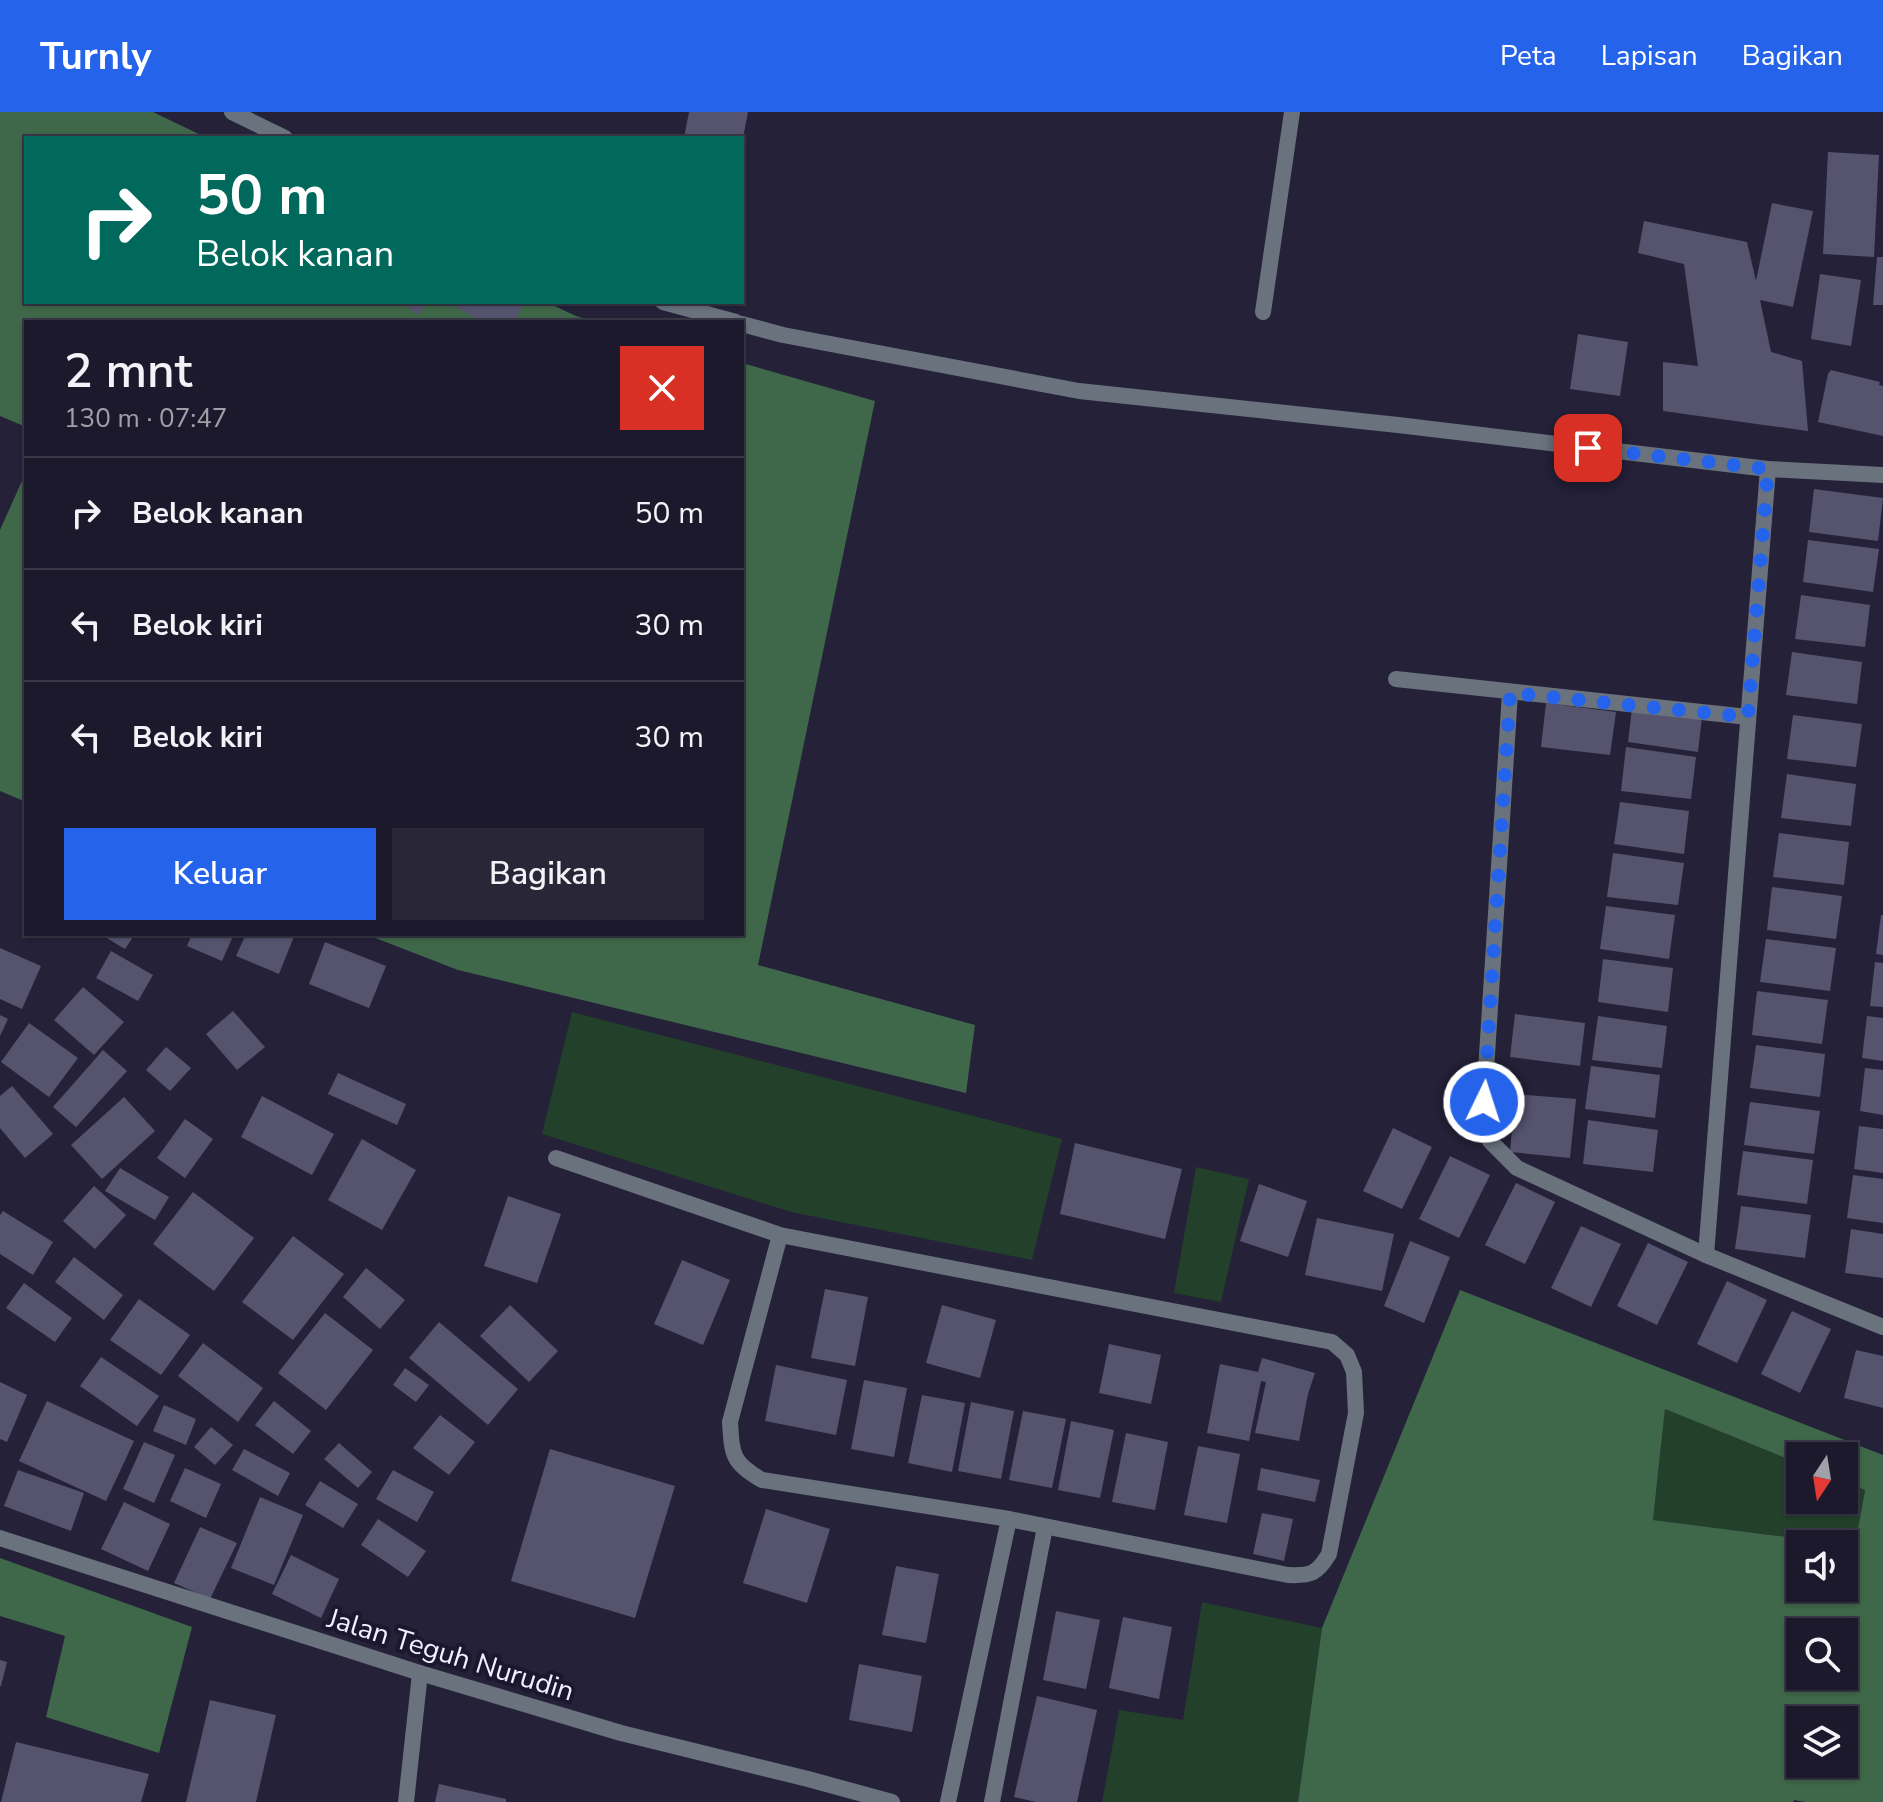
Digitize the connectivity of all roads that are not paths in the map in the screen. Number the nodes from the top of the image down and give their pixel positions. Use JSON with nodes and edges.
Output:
{"nodes":[{"id":1,"x":232,"y":112,"type":"edge"},
{"id":2,"x":1292,"y":112,"type":"edge"},
{"id":3,"x":281,"y":136,"type":"edge"},
{"id":4,"x":670,"y":304,"type":"edge"},
{"id":5,"x":1263,"y":312,"type":"dead end"},
{"id":6,"x":729,"y":320,"type":"edge"},
{"id":7,"x":744,"y":325,"type":"edge"},
{"id":8,"x":1768,"y":469,"type":"junction"},
{"id":9,"x":1883,"y":475,"type":"edge"},
{"id":10,"x":1396,"y":679,"type":"dead end"},
{"id":11,"x":1510,"y":693,"type":"junction"},
{"id":12,"x":1748,"y":717,"type":"junction"},
{"id":13,"x":556,"y":1158,"type":"dead end"},
{"id":14,"x":780,"y":1235,"type":"junction"},
{"id":15,"x":1706,"y":1255,"type":"junction"},
{"id":16,"x":1883,"y":1327,"type":"edge"},
{"id":17,"x":1009,"y":1519,"type":"junction"},
{"id":18,"x":1045,"y":1527,"type":"junction"},
{"id":19,"x":0,"y":1538,"type":"edge"},
{"id":20,"x":420,"y":1673,"type":"junction"},
{"id":21,"x":406,"y":1802,"type":"edge"},
{"id":22,"x":892,"y":1802,"type":"edge"},
{"id":23,"x":948,"y":1802,"type":"edge"},
{"id":24,"x":992,"y":1802,"type":"edge"}],
"edges":[{"from":1,"to":3,"type":"street"},
{"from":2,"to":5,"type":"street"},
{"from":4,"to":6,"type":"street"},
{"from":7,"to":8,"type":"street"},
{"from":8,"to":9,"type":"street"},
{"from":8,"to":12,"type":"street"},
{"from":10,"to":11,"type":"street"},
{"from":11,"to":12,"type":"street"},
{"from":11,"to":15,"type":"street"},
{"from":12,"to":15,"type":"street"},
{"from":13,"to":14,"type":"street"},
{"from":14,"to":17,"type":"street"},
{"from":14,"to":18,"type":"street"},
{"from":15,"to":16,"type":"street"},
{"from":17,"to":18,"type":"street"},
{"from":17,"to":23,"type":"street"},
{"from":18,"to":24,"type":"street"},
{"from":19,"to":20,"type":"street","name":"Jalan Teguh Nurudin"},
{"from":20,"to":21,"type":"street"},
{"from":20,"to":22,"type":"street","name":"Jalan Teguh Nurudin"}]}
